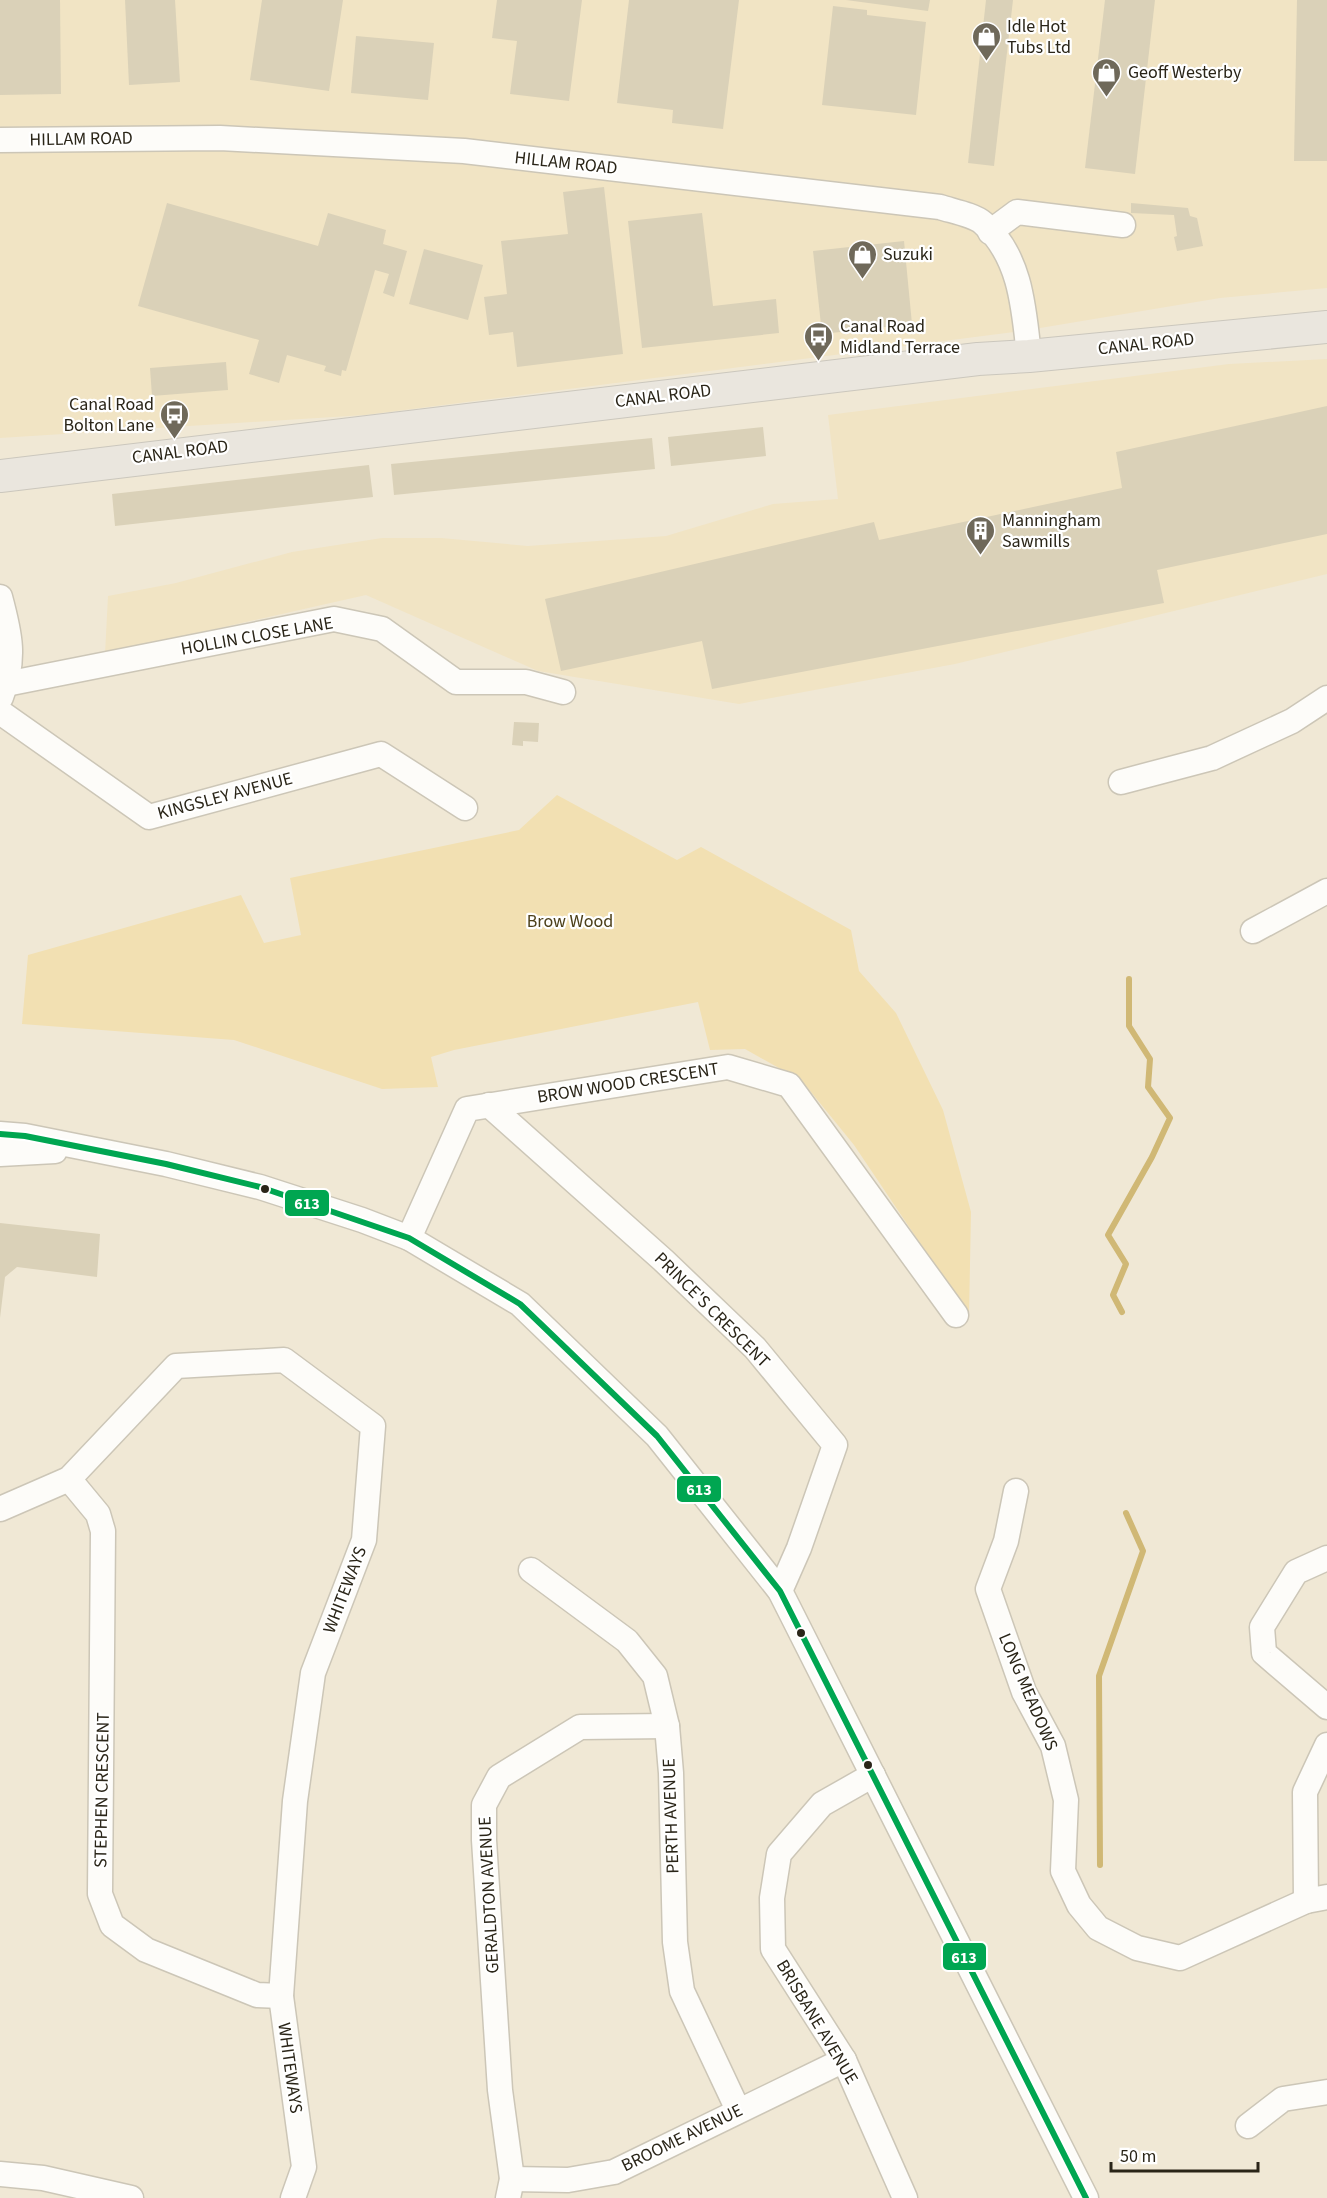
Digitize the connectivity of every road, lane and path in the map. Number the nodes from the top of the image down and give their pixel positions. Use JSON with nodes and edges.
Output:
{"nodes":[{"id":1,"x":0,"y":140,"type":"edge"},
{"id":2,"x":1123,"y":225,"type":"dead end"},
{"id":3,"x":990,"y":232,"type":"junction"},
{"id":4,"x":1327,"y":327,"type":"edge"},
{"id":5,"x":1029,"y":356,"type":"junction"},
{"id":6,"x":0,"y":476,"type":"edge"},
{"id":7,"x":0,"y":597,"type":"edge"},
{"id":8,"x":3,"y":692,"type":"edge"},
{"id":9,"x":563,"y":692,"type":"dead end"},
{"id":10,"x":1327,"y":698,"type":"edge"},
{"id":11,"x":0,"y":712,"type":"edge"},
{"id":12,"x":1121,"y":782,"type":"dead end"},
{"id":13,"x":465,"y":808,"type":"dead end"},
{"id":14,"x":1327,"y":891,"type":"edge"},
{"id":15,"x":1253,"y":931,"type":"dead end"},
{"id":16,"x":489,"y":1105,"type":"junction"},
{"id":17,"x":0,"y":1134,"type":"edge"},
{"id":18,"x":90,"y":1151,"type":"junction"},
{"id":19,"x":0,"y":1154,"type":"edge"},
{"id":20,"x":409,"y":1238,"type":"junction"},
{"id":21,"x":956,"y":1315,"type":"dead end"},
{"id":22,"x":69,"y":1479,"type":"junction"},
{"id":23,"x":1016,"y":1491,"type":"dead end"},
{"id":24,"x":0,"y":1509,"type":"edge"},
{"id":25,"x":1327,"y":1558,"type":"edge"},
{"id":26,"x":531,"y":1570,"type":"dead end"},
{"id":27,"x":780,"y":1592,"type":"junction"},
{"id":28,"x":1327,"y":1707,"type":"edge"},
{"id":29,"x":667,"y":1726,"type":"junction"},
{"id":30,"x":1327,"y":1745,"type":"edge"},
{"id":31,"x":873,"y":1775,"type":"junction"},
{"id":32,"x":1317,"y":1899,"type":"edge"},
{"id":33,"x":281,"y":1996,"type":"junction"},
{"id":34,"x":844,"y":2060,"type":"junction"},
{"id":35,"x":1327,"y":2092,"type":"edge"},
{"id":36,"x":738,"y":2110,"type":"junction"},
{"id":37,"x":1248,"y":2126,"type":"dead end"},
{"id":38,"x":0,"y":2174,"type":"edge"},
{"id":39,"x":510,"y":2189,"type":"edge"},
{"id":40,"x":131,"y":2198,"type":"edge"},
{"id":41,"x":293,"y":2198,"type":"edge"},
{"id":42,"x":905,"y":2198,"type":"edge"},
{"id":43,"x":1086,"y":2198,"type":"edge"}],
"edges":[{"from":1,"to":3,"type":"street","name":"HILLAM ROAD"},
{"from":2,"to":3,"type":"street"},
{"from":3,"to":5,"type":"street","name":"HILLAM ROAD"},
{"from":4,"to":5,"type":"main road","name":"CANAL ROAD"},
{"from":5,"to":6,"type":"main road","name":"CANAL ROAD"},
{"from":7,"to":8,"type":"street"},
{"from":8,"to":9,"type":"street","name":"HOLLIN CLOSE LANE"},
{"from":10,"to":12,"type":"street"},
{"from":11,"to":13,"type":"street","name":"KINGSLEY AVENUE"},
{"from":14,"to":15,"type":"street"},
{"from":16,"to":20,"type":"street","name":"BROW WOOD CRESCENT"},
{"from":16,"to":21,"type":"street","name":"BROW WOOD CRESCENT"},
{"from":16,"to":27,"type":"street","name":"PRINCE'S CRESCENT"},
{"from":17,"to":18,"type":"street"},
{"from":18,"to":19,"type":"street"},
{"from":18,"to":20,"type":"street"},
{"from":20,"to":27,"type":"street"},
{"from":22,"to":24,"type":"street","name":"WHITEWAYS"},
{"from":22,"to":33,"type":"street","name":"STEPHEN CRESCENT"},
{"from":22,"to":33,"type":"street","name":"WHITEWAYS"},
{"from":23,"to":32,"type":"street","name":"LONG MEADOWS"},
{"from":25,"to":28,"type":"street"},
{"from":26,"to":29,"type":"street","name":"PERTH AVENUE"},
{"from":27,"to":31,"type":"street"},
{"from":29,"to":36,"type":"street","name":"PERTH AVENUE"},
{"from":29,"to":39,"type":"street","name":"GERALDTON AVENUE"},
{"from":30,"to":32,"type":"street"},
{"from":31,"to":34,"type":"street","name":"BRISBANE AVENUE"},
{"from":31,"to":43,"type":"street"},
{"from":33,"to":41,"type":"street","name":"WHITEWAYS"},
{"from":34,"to":36,"type":"street","name":"BROOME AVENUE"},
{"from":34,"to":42,"type":"street","name":"BRISBANE AVENUE"},
{"from":35,"to":37,"type":"street"},
{"from":36,"to":39,"type":"street","name":"BROOME AVENUE"},
{"from":38,"to":40,"type":"street"}]}
